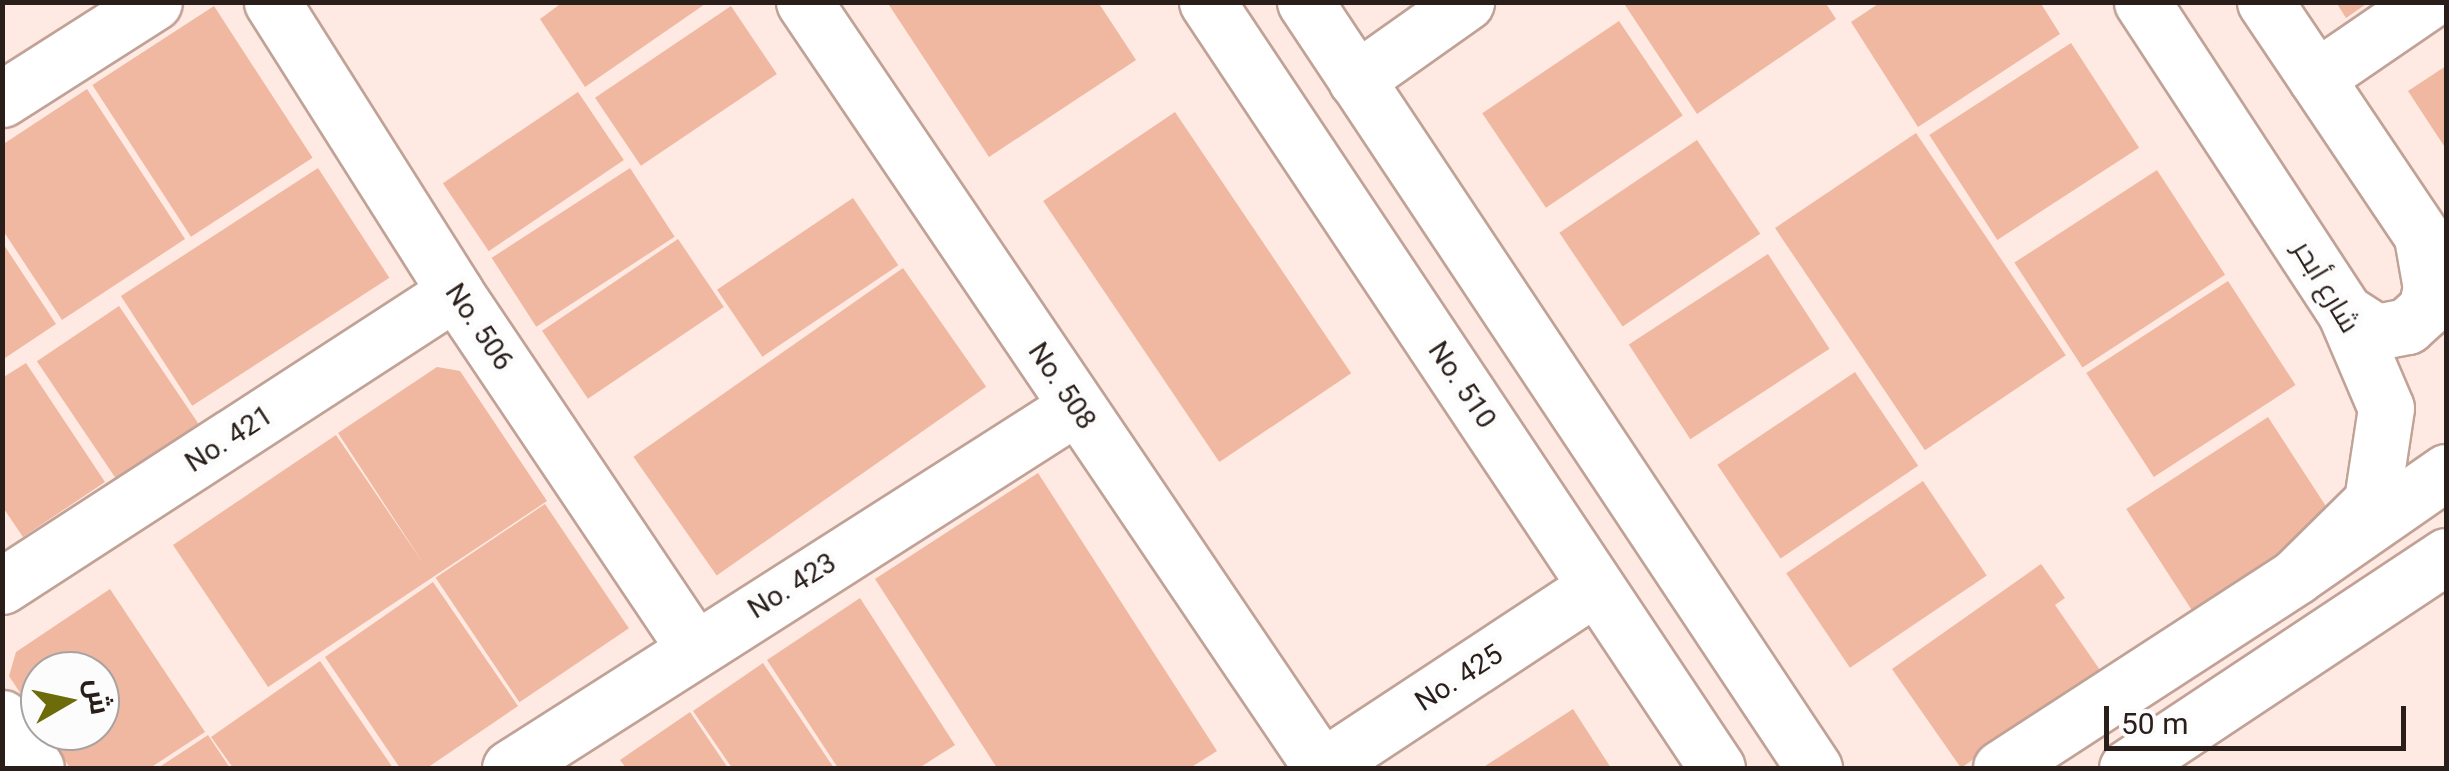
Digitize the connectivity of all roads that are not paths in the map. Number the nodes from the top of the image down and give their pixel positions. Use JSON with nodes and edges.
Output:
{"nodes":[{"id":1,"x":154,"y":2,"type":"edge"},
{"id":2,"x":272,"y":2,"type":"edge"},
{"id":3,"x":804,"y":2,"type":"edge"},
{"id":4,"x":1207,"y":2,"type":"edge"},
{"id":5,"x":1305,"y":2,"type":"edge"},
{"id":6,"x":1466,"y":2,"type":"edge"},
{"id":7,"x":2142,"y":2,"type":"edge"},
{"id":8,"x":2265,"y":2,"type":"edge"},
{"id":9,"x":2427,"y":2,"type":"edge"},
{"id":10,"x":2316,"y":78,"type":"junction"},
{"id":11,"x":1356,"y":80,"type":"junction"},
{"id":12,"x":2,"y":99,"type":"edge"},
{"id":13,"x":2434,"y":254,"type":"edge"},
{"id":14,"x":455,"y":292,"type":"junction"},
{"id":15,"x":2345,"y":312,"type":"junction"},
{"id":16,"x":1076,"y":407,"type":"junction"},
{"id":17,"x":2446,"y":472,"type":"edge"},
{"id":18,"x":2446,"y":556,"type":"edge"},
{"id":19,"x":2296,"y":577,"type":"junction"},
{"id":20,"x":2,"y":586,"type":"edge"},
{"id":21,"x":1596,"y":587,"type":"junction"},
{"id":22,"x":694,"y":648,"type":"junction"},
{"id":23,"x":2,"y":718,"type":"edge"},
{"id":24,"x":36,"y":768,"type":"edge"},
{"id":25,"x":510,"y":768,"type":"edge"},
{"id":26,"x":1322,"y":768,"type":"edge"},
{"id":27,"x":1717,"y":768,"type":"edge"},
{"id":28,"x":1814,"y":768,"type":"edge"},
{"id":29,"x":2001,"y":768,"type":"edge"},
{"id":30,"x":2127,"y":768,"type":"edge"}],
"edges":[{"from":1,"to":12,"type":"street"},
{"from":2,"to":14,"type":"street","name":"No. 506"},
{"from":3,"to":16,"type":"street","name":"No. 508"},
{"from":4,"to":21,"type":"street","name":"No. 510"},
{"from":5,"to":11,"type":"street"},
{"from":6,"to":11,"type":"street"},
{"from":7,"to":15,"type":"street","name":"شارع أبحر"},
{"from":8,"to":10,"type":"street"},
{"from":9,"to":10,"type":"street"},
{"from":10,"to":13,"type":"street"},
{"from":11,"to":28,"type":"street"},
{"from":13,"to":15,"type":"street"},
{"from":14,"to":20,"type":"street","name":"No. 421"},
{"from":14,"to":22,"type":"street","name":"No. 506"},
{"from":15,"to":19,"type":"street","name":"شارع أبحر"},
{"from":16,"to":22,"type":"street","name":"No. 423"},
{"from":16,"to":26,"type":"street","name":"No. 508"},
{"from":17,"to":19,"type":"street"},
{"from":18,"to":30,"type":"street"},
{"from":19,"to":29,"type":"street"},
{"from":21,"to":26,"type":"street","name":"No. 425"},
{"from":21,"to":27,"type":"street","name":"No. 510"},
{"from":22,"to":25,"type":"street","name":"No. 423"},
{"from":23,"to":24,"type":"street"}]}
